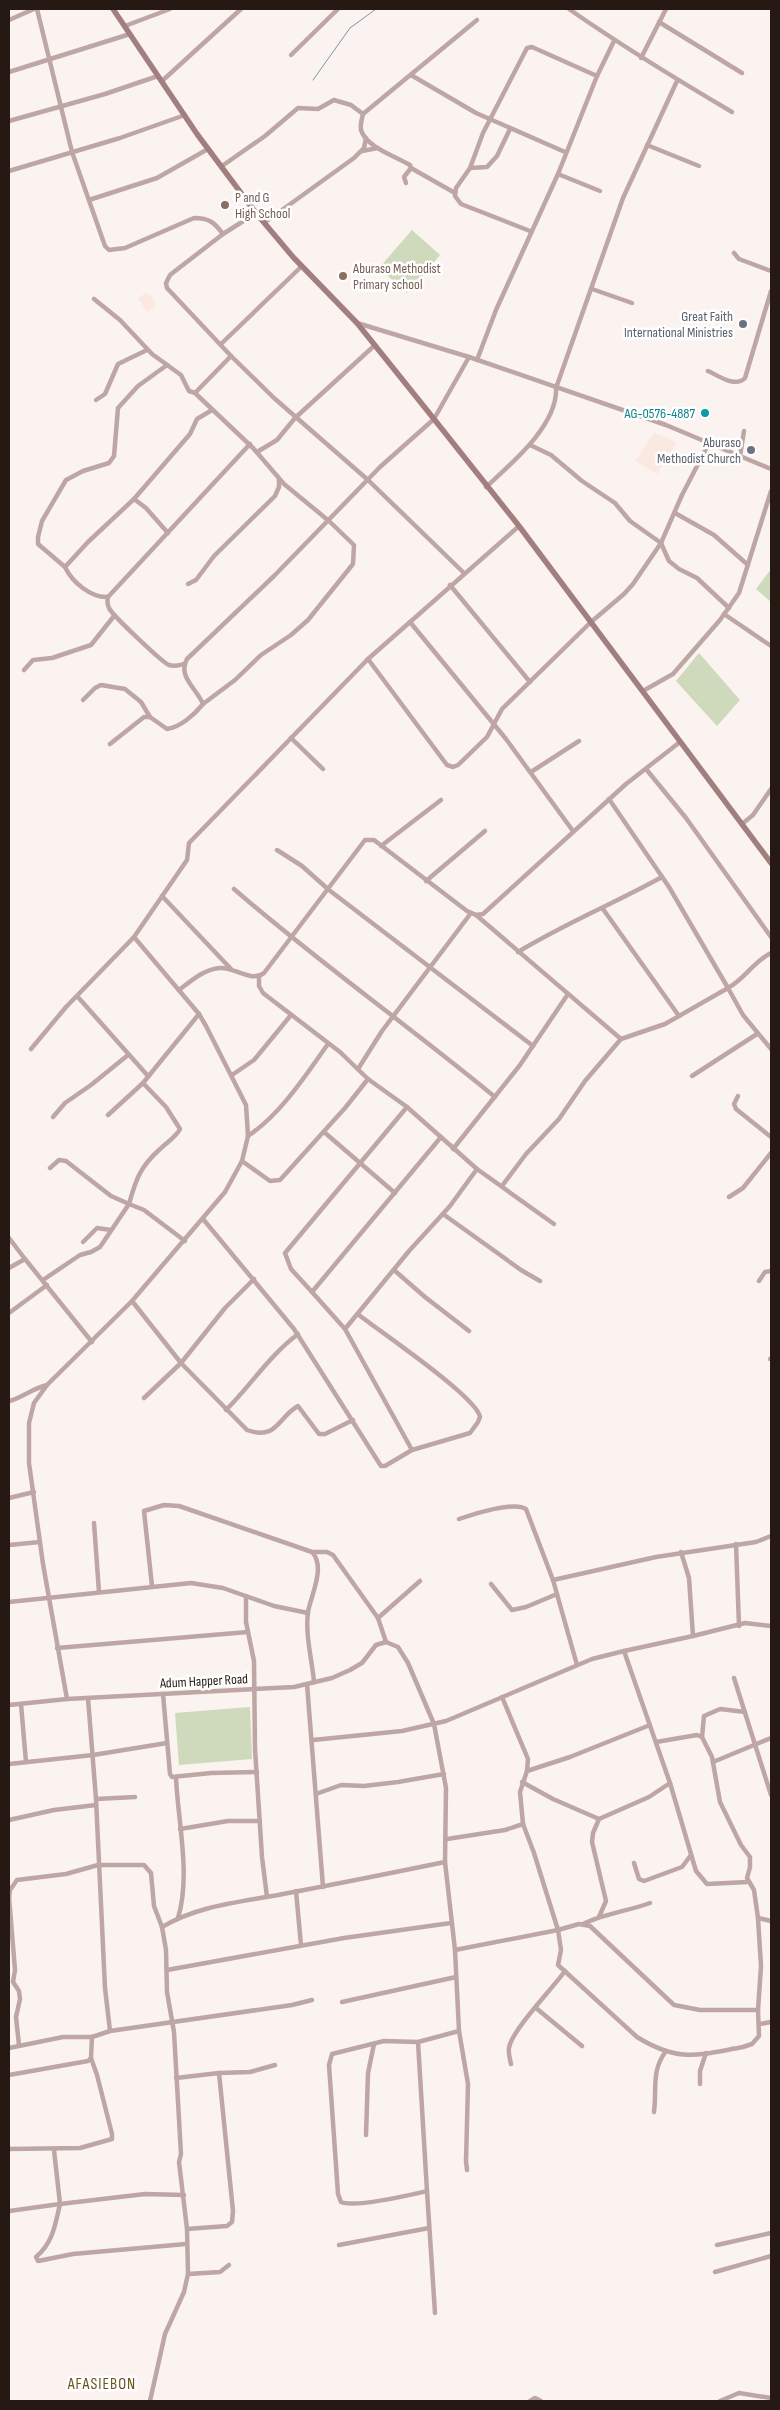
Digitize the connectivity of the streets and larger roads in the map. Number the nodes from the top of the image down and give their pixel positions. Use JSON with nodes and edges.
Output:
{"nodes":[{"id":1,"x":36,"y":9,"type":"edge"},
{"id":2,"x":113,"y":9,"type":"edge"},
{"id":3,"x":170,"y":9,"type":"edge"},
{"id":4,"x":241,"y":9,"type":"edge"},
{"id":5,"x":338,"y":9,"type":"edge"},
{"id":6,"x":569,"y":9,"type":"edge"},
{"id":7,"x":666,"y":9,"type":"edge"},
{"id":8,"x":9,"y":20,"type":"edge"},
{"id":9,"x":477,"y":20,"type":"dead end"},
{"id":10,"x":659,"y":22,"type":"junction"},
{"id":11,"x":124,"y":26,"type":"junction"},
{"id":12,"x":130,"y":34,"type":"junction"},
{"id":13,"x":614,"y":41,"type":"junction"},
{"id":14,"x":291,"y":55,"type":"dead end"},
{"id":15,"x":641,"y":58,"type":"junction"},
{"id":16,"x":50,"y":59,"type":"junction"},
{"id":17,"x":9,"y":72,"type":"edge"},
{"id":18,"x":742,"y":73,"type":"dead end"},
{"id":19,"x":411,"y":75,"type":"junction"},
{"id":20,"x":158,"y":76,"type":"junction"},
{"id":21,"x":597,"y":76,"type":"junction"},
{"id":22,"x":162,"y":81,"type":"junction"},
{"id":23,"x":677,"y":81,"type":"junction"},
{"id":24,"x":60,"y":106,"type":"junction"},
{"id":25,"x":732,"y":112,"type":"dead end"},
{"id":26,"x":363,"y":114,"type":"junction"},
{"id":27,"x":185,"y":115,"type":"junction"},
{"id":28,"x":491,"y":120,"type":"junction"},
{"id":29,"x":9,"y":121,"type":"edge"},
{"id":30,"x":510,"y":128,"type":"junction"},
{"id":31,"x":366,"y":138,"type":"junction"},
{"id":32,"x":647,"y":145,"type":"junction"},
{"id":33,"x":378,"y":148,"type":"junction"},
{"id":34,"x":208,"y":149,"type":"junction"},
{"id":35,"x":362,"y":151,"type":"junction"},
{"id":36,"x":72,"y":152,"type":"junction"},
{"id":37,"x":565,"y":152,"type":"junction"},
{"id":38,"x":222,"y":166,"type":"junction"},
{"id":39,"x":700,"y":166,"type":"dead end"},
{"id":40,"x":411,"y":168,"type":"junction"},
{"id":41,"x":470,"y":168,"type":"junction"},
{"id":42,"x":9,"y":171,"type":"edge"},
{"id":43,"x":558,"y":174,"type":"junction"},
{"id":44,"x":406,"y":182,"type":"dead end"},
{"id":45,"x":455,"y":192,"type":"junction"},
{"id":46,"x":600,"y":192,"type":"dead end"},
{"id":47,"x":89,"y":200,"type":"junction"},
{"id":48,"x":256,"y":213,"type":"junction"},
{"id":49,"x":264,"y":223,"type":"junction"},
{"id":50,"x":530,"y":231,"type":"junction"},
{"id":51,"x":223,"y":234,"type":"junction"},
{"id":52,"x":734,"y":253,"type":"dead end"},
{"id":53,"x":302,"y":266,"type":"junction"},
{"id":54,"x":771,"y":271,"type":"edge"},
{"id":55,"x":592,"y":288,"type":"junction"},
{"id":56,"x":771,"y":291,"type":"edge"},
{"id":57,"x":94,"y":299,"type":"dead end"},
{"id":58,"x":632,"y":303,"type":"dead end"},
{"id":59,"x":357,"y":323,"type":"junction"},
{"id":60,"x":221,"y":344,"type":"junction"},
{"id":61,"x":375,"y":345,"type":"junction"},
{"id":62,"x":147,"y":350,"type":"junction"},
{"id":63,"x":231,"y":356,"type":"junction"},
{"id":64,"x":470,"y":357,"type":"junction"},
{"id":65,"x":477,"y":360,"type":"junction"},
{"id":66,"x":167,"y":365,"type":"junction"},
{"id":67,"x":708,"y":371,"type":"dead end"},
{"id":68,"x":556,"y":388,"type":"junction"},
{"id":69,"x":196,"y":393,"type":"junction"},
{"id":70,"x":96,"y":400,"type":"dead end"},
{"id":71,"x":212,"y":410,"type":"junction"},
{"id":72,"x":296,"y":418,"type":"junction"},
{"id":73,"x":434,"y":419,"type":"junction"},
{"id":74,"x":744,"y":431,"type":"dead end"},
{"id":75,"x":709,"y":443,"type":"junction"},
{"id":76,"x":250,"y":444,"type":"junction"},
{"id":77,"x":530,"y":445,"type":"junction"},
{"id":78,"x":257,"y":452,"type":"junction"},
{"id":79,"x":740,"y":456,"type":"junction"},
{"id":80,"x":771,"y":470,"type":"edge"},
{"id":81,"x":279,"y":477,"type":"junction"},
{"id":82,"x":368,"y":480,"type":"junction"},
{"id":83,"x":486,"y":488,"type":"junction"},
{"id":84,"x":771,"y":491,"type":"edge"},
{"id":85,"x":134,"y":499,"type":"junction"},
{"id":86,"x":675,"y":513,"type":"junction"},
{"id":87,"x":329,"y":520,"type":"junction"},
{"id":88,"x":518,"y":526,"type":"junction"},
{"id":89,"x":168,"y":533,"type":"junction"},
{"id":90,"x":661,"y":544,"type":"junction"},
{"id":91,"x":748,"y":565,"type":"junction"},
{"id":92,"x":65,"y":567,"type":"junction"},
{"id":93,"x":464,"y":573,"type":"junction"},
{"id":94,"x":188,"y":584,"type":"dead end"},
{"id":95,"x":450,"y":585,"type":"junction"},
{"id":96,"x":108,"y":597,"type":"junction"},
{"id":97,"x":729,"y":608,"type":"junction"},
{"id":98,"x":724,"y":614,"type":"junction"},
{"id":99,"x":114,"y":616,"type":"junction"},
{"id":100,"x":410,"y":622,"type":"junction"},
{"id":101,"x":591,"y":622,"type":"junction"},
{"id":102,"x":771,"y":646,"type":"edge"},
{"id":103,"x":368,"y":659,"type":"junction"},
{"id":104,"x":185,"y":664,"type":"junction"},
{"id":105,"x":24,"y":670,"type":"dead end"},
{"id":106,"x":530,"y":682,"type":"junction"},
{"id":107,"x":643,"y":691,"type":"junction"},
{"id":108,"x":83,"y":700,"type":"dead end"},
{"id":109,"x":203,"y":704,"type":"junction"},
{"id":110,"x":150,"y":717,"type":"junction"},
{"id":111,"x":493,"y":723,"type":"junction"},
{"id":112,"x":291,"y":738,"type":"junction"},
{"id":113,"x":579,"y":741,"type":"dead end"},
{"id":114,"x":680,"y":742,"type":"junction"},
{"id":115,"x":110,"y":744,"type":"dead end"},
{"id":116,"x":646,"y":769,"type":"junction"},
{"id":117,"x":323,"y":770,"type":"dead end"},
{"id":118,"x":531,"y":772,"type":"junction"},
{"id":119,"x":771,"y":789,"type":"edge"},
{"id":120,"x":609,"y":799,"type":"junction"},
{"id":121,"x":441,"y":800,"type":"dead end"},
{"id":122,"x":742,"y":824,"type":"junction"},
{"id":123,"x":485,"y":831,"type":"dead end"},
{"id":124,"x":573,"y":831,"type":"junction"},
{"id":125,"x":381,"y":846,"type":"junction"},
{"id":126,"x":277,"y":850,"type":"dead end"},
{"id":127,"x":771,"y":863,"type":"edge"},
{"id":128,"x":662,"y":877,"type":"junction"},
{"id":129,"x":426,"y":881,"type":"junction"},
{"id":130,"x":234,"y":889,"type":"dead end"},
{"id":131,"x":329,"y":890,"type":"junction"},
{"id":132,"x":162,"y":896,"type":"junction"},
{"id":133,"x":603,"y":909,"type":"junction"},
{"id":134,"x":474,"y":914,"type":"junction"},
{"id":135,"x":134,"y":937,"type":"junction"},
{"id":136,"x":771,"y":937,"type":"edge"},
{"id":137,"x":292,"y":939,"type":"junction"},
{"id":138,"x":518,"y":952,"type":"junction"},
{"id":139,"x":771,"y":953,"type":"edge"},
{"id":140,"x":430,"y":966,"type":"junction"},
{"id":141,"x":231,"y":969,"type":"junction"},
{"id":142,"x":260,"y":977,"type":"junction"},
{"id":143,"x":728,"y":988,"type":"junction"},
{"id":144,"x":179,"y":990,"type":"junction"},
{"id":145,"x":568,"y":994,"type":"junction"},
{"id":146,"x":77,"y":996,"type":"junction"},
{"id":147,"x":199,"y":1014,"type":"junction"},
{"id":148,"x":291,"y":1015,"type":"junction"},
{"id":149,"x":394,"y":1016,"type":"junction"},
{"id":150,"x":679,"y":1016,"type":"junction"},
{"id":151,"x":757,"y":1034,"type":"junction"},
{"id":152,"x":621,"y":1039,"type":"junction"},
{"id":153,"x":328,"y":1044,"type":"junction"},
{"id":154,"x":533,"y":1046,"type":"junction"},
{"id":155,"x":30,"y":1049,"type":"dead end"},
{"id":156,"x":771,"y":1049,"type":"edge"},
{"id":157,"x":128,"y":1055,"type":"junction"},
{"id":158,"x":358,"y":1069,"type":"junction"},
{"id":159,"x":148,"y":1076,"type":"junction"},
{"id":160,"x":232,"y":1076,"type":"junction"},
{"id":161,"x":692,"y":1076,"type":"dead end"},
{"id":162,"x":368,"y":1079,"type":"junction"},
{"id":163,"x":143,"y":1082,"type":"junction"},
{"id":164,"x":738,"y":1096,"type":"dead end"},
{"id":165,"x":495,"y":1097,"type":"junction"},
{"id":166,"x":406,"y":1107,"type":"junction"},
{"id":167,"x":108,"y":1115,"type":"dead end"},
{"id":168,"x":53,"y":1117,"type":"dead end"},
{"id":169,"x":324,"y":1132,"type":"junction"},
{"id":170,"x":248,"y":1136,"type":"junction"},
{"id":171,"x":441,"y":1137,"type":"junction"},
{"id":172,"x":771,"y":1137,"type":"edge"},
{"id":173,"x":453,"y":1149,"type":"junction"},
{"id":174,"x":771,"y":1153,"type":"edge"},
{"id":175,"x":242,"y":1161,"type":"junction"},
{"id":176,"x":358,"y":1163,"type":"junction"},
{"id":177,"x":50,"y":1168,"type":"dead end"},
{"id":178,"x":478,"y":1169,"type":"junction"},
{"id":179,"x":502,"y":1186,"type":"junction"},
{"id":180,"x":395,"y":1193,"type":"junction"},
{"id":181,"x":729,"y":1196,"type":"dead end"},
{"id":182,"x":130,"y":1204,"type":"junction"},
{"id":183,"x":443,"y":1214,"type":"junction"},
{"id":184,"x":203,"y":1219,"type":"junction"},
{"id":185,"x":554,"y":1224,"type":"dead end"},
{"id":186,"x":111,"y":1230,"type":"junction"},
{"id":187,"x":9,"y":1238,"type":"edge"},
{"id":188,"x":184,"y":1240,"type":"junction"},
{"id":189,"x":83,"y":1242,"type":"dead end"},
{"id":190,"x":25,"y":1258,"type":"junction"},
{"id":191,"x":9,"y":1268,"type":"edge"},
{"id":192,"x":394,"y":1270,"type":"junction"},
{"id":193,"x":771,"y":1271,"type":"edge"},
{"id":194,"x":254,"y":1279,"type":"junction"},
{"id":195,"x":43,"y":1280,"type":"junction"},
{"id":196,"x":540,"y":1281,"type":"dead end"},
{"id":197,"x":759,"y":1281,"type":"dead end"},
{"id":198,"x":47,"y":1286,"type":"junction"},
{"id":199,"x":312,"y":1292,"type":"junction"},
{"id":200,"x":132,"y":1302,"type":"junction"},
{"id":201,"x":9,"y":1313,"type":"edge"},
{"id":202,"x":359,"y":1315,"type":"junction"},
{"id":203,"x":345,"y":1329,"type":"junction"},
{"id":204,"x":470,"y":1331,"type":"dead end"},
{"id":205,"x":298,"y":1334,"type":"junction"},
{"id":206,"x":92,"y":1342,"type":"junction"},
{"id":207,"x":181,"y":1363,"type":"junction"},
{"id":208,"x":47,"y":1385,"type":"junction"},
{"id":209,"x":144,"y":1398,"type":"dead end"},
{"id":210,"x":9,"y":1401,"type":"edge"},
{"id":211,"x":226,"y":1410,"type":"junction"},
{"id":212,"x":353,"y":1420,"type":"junction"},
{"id":213,"x":412,"y":1450,"type":"junction"},
{"id":214,"x":34,"y":1492,"type":"junction"},
{"id":215,"x":9,"y":1498,"type":"edge"},
{"id":216,"x":459,"y":1519,"type":"dead end"},
{"id":217,"x":94,"y":1523,"type":"dead end"},
{"id":218,"x":771,"y":1536,"type":"edge"},
{"id":219,"x":40,"y":1542,"type":"junction"},
{"id":220,"x":736,"y":1544,"type":"junction"},
{"id":221,"x":9,"y":1545,"type":"edge"},
{"id":222,"x":312,"y":1552,"type":"junction"},
{"id":223,"x":681,"y":1552,"type":"junction"},
{"id":224,"x":553,"y":1580,"type":"junction"},
{"id":225,"x":420,"y":1581,"type":"dead end"},
{"id":226,"x":491,"y":1584,"type":"dead end"},
{"id":227,"x":152,"y":1586,"type":"junction"},
{"id":228,"x":99,"y":1592,"type":"junction"},
{"id":229,"x":556,"y":1594,"type":"junction"},
{"id":230,"x":246,"y":1596,"type":"junction"},
{"id":231,"x":49,"y":1598,"type":"junction"},
{"id":232,"x":9,"y":1602,"type":"edge"},
{"id":233,"x":308,"y":1613,"type":"junction"},
{"id":234,"x":378,"y":1618,"type":"junction"},
{"id":235,"x":739,"y":1626,"type":"junction"},
{"id":236,"x":771,"y":1626,"type":"edge"},
{"id":237,"x":248,"y":1632,"type":"junction"},
{"id":238,"x":692,"y":1636,"type":"junction"},
{"id":239,"x":386,"y":1642,"type":"junction"},
{"id":240,"x":57,"y":1648,"type":"junction"},
{"id":241,"x":624,"y":1651,"type":"junction"},
{"id":242,"x":577,"y":1665,"type":"junction"},
{"id":243,"x":734,"y":1678,"type":"dead end"},
{"id":244,"x":314,"y":1682,"type":"junction"},
{"id":245,"x":307,"y":1684,"type":"junction"},
{"id":246,"x":254,"y":1689,"type":"junction"},
{"id":247,"x":162,"y":1694,"type":"junction"},
{"id":248,"x":502,"y":1697,"type":"junction"},
{"id":249,"x":88,"y":1698,"type":"junction"},
{"id":250,"x":67,"y":1699,"type":"junction"},
{"id":251,"x":21,"y":1704,"type":"junction"},
{"id":252,"x":9,"y":1705,"type":"edge"},
{"id":253,"x":745,"y":1712,"type":"junction"},
{"id":254,"x":434,"y":1724,"type":"junction"},
{"id":255,"x":650,"y":1725,"type":"junction"},
{"id":256,"x":702,"y":1737,"type":"junction"},
{"id":257,"x":771,"y":1738,"type":"edge"},
{"id":258,"x":313,"y":1740,"type":"junction"},
{"id":259,"x":656,"y":1742,"type":"junction"},
{"id":260,"x":167,"y":1743,"type":"junction"},
{"id":261,"x":755,"y":1745,"type":"junction"},
{"id":262,"x":93,"y":1755,"type":"junction"},
{"id":263,"x":26,"y":1762,"type":"junction"},
{"id":264,"x":713,"y":1762,"type":"junction"},
{"id":265,"x":9,"y":1764,"type":"edge"},
{"id":266,"x":527,"y":1771,"type":"junction"},
{"id":267,"x":257,"y":1772,"type":"junction"},
{"id":268,"x":444,"y":1774,"type":"junction"},
{"id":269,"x":176,"y":1778,"type":"junction"},
{"id":270,"x":522,"y":1782,"type":"junction"},
{"id":271,"x":670,"y":1784,"type":"junction"},
{"id":272,"x":316,"y":1794,"type":"junction"},
{"id":273,"x":771,"y":1795,"type":"edge"},
{"id":274,"x":135,"y":1797,"type":"dead end"},
{"id":275,"x":96,"y":1798,"type":"junction"},
{"id":276,"x":96,"y":1805,"type":"junction"},
{"id":277,"x":599,"y":1819,"type":"junction"},
{"id":278,"x":9,"y":1820,"type":"edge"},
{"id":279,"x":260,"y":1821,"type":"junction"},
{"id":280,"x":523,"y":1824,"type":"junction"},
{"id":281,"x":180,"y":1829,"type":"junction"},
{"id":282,"x":447,"y":1839,"type":"junction"},
{"id":283,"x":691,"y":1855,"type":"junction"},
{"id":284,"x":445,"y":1862,"type":"junction"},
{"id":285,"x":634,"y":1863,"type":"dead end"},
{"id":286,"x":98,"y":1866,"type":"junction"},
{"id":287,"x":748,"y":1882,"type":"junction"},
{"id":288,"x":324,"y":1886,"type":"junction"},
{"id":289,"x":296,"y":1891,"type":"junction"},
{"id":290,"x":267,"y":1896,"type":"junction"},
{"id":291,"x":9,"y":1898,"type":"edge"},
{"id":292,"x":650,"y":1904,"type":"dead end"},
{"id":293,"x":599,"y":1917,"type":"junction"},
{"id":294,"x":178,"y":1918,"type":"junction"},
{"id":295,"x":758,"y":1918,"type":"junction"},
{"id":296,"x":771,"y":1921,"type":"edge"},
{"id":297,"x":451,"y":1922,"type":"junction"},
{"id":298,"x":583,"y":1924,"type":"junction"},
{"id":299,"x":162,"y":1927,"type":"junction"},
{"id":300,"x":558,"y":1930,"type":"junction"},
{"id":301,"x":301,"y":1945,"type":"junction"},
{"id":302,"x":455,"y":1950,"type":"junction"},
{"id":303,"x":167,"y":1970,"type":"junction"},
{"id":304,"x":565,"y":1972,"type":"junction"},
{"id":305,"x":15,"y":1976,"type":"junction"},
{"id":306,"x":456,"y":1977,"type":"junction"},
{"id":307,"x":9,"y":1978,"type":"edge"},
{"id":308,"x":312,"y":2000,"type":"dead end"},
{"id":309,"x":342,"y":2002,"type":"dead end"},
{"id":310,"x":536,"y":2008,"type":"junction"},
{"id":311,"x":758,"y":2010,"type":"junction"},
{"id":312,"x":172,"y":2020,"type":"junction"},
{"id":313,"x":771,"y":2022,"type":"edge"},
{"id":314,"x":760,"y":2024,"type":"junction"},
{"id":315,"x":110,"y":2030,"type":"junction"},
{"id":316,"x":459,"y":2031,"type":"junction"},
{"id":317,"x":92,"y":2037,"type":"junction"},
{"id":318,"x":418,"y":2042,"type":"junction"},
{"id":319,"x":374,"y":2044,"type":"junction"},
{"id":320,"x":19,"y":2045,"type":"junction"},
{"id":321,"x":582,"y":2046,"type":"dead end"},
{"id":322,"x":9,"y":2048,"type":"edge"},
{"id":323,"x":666,"y":2051,"type":"junction"},
{"id":324,"x":706,"y":2053,"type":"junction"},
{"id":325,"x":90,"y":2058,"type":"junction"},
{"id":326,"x":511,"y":2064,"type":"dead end"},
{"id":327,"x":275,"y":2065,"type":"dead end"},
{"id":328,"x":219,"y":2073,"type":"junction"},
{"id":329,"x":9,"y":2074,"type":"edge"},
{"id":330,"x":176,"y":2078,"type":"junction"},
{"id":331,"x":700,"y":2084,"type":"dead end"},
{"id":332,"x":654,"y":2112,"type":"dead end"},
{"id":333,"x":366,"y":2135,"type":"dead end"},
{"id":334,"x":9,"y":2149,"type":"edge"},
{"id":335,"x":54,"y":2150,"type":"junction"},
{"id":336,"x":467,"y":2170,"type":"dead end"},
{"id":337,"x":427,"y":2191,"type":"junction"},
{"id":338,"x":184,"y":2195,"type":"junction"},
{"id":339,"x":60,"y":2204,"type":"junction"},
{"id":340,"x":9,"y":2211,"type":"edge"},
{"id":341,"x":429,"y":2228,"type":"junction"},
{"id":342,"x":187,"y":2229,"type":"junction"},
{"id":343,"x":771,"y":2233,"type":"edge"},
{"id":344,"x":186,"y":2244,"type":"junction"},
{"id":345,"x":339,"y":2245,"type":"dead end"},
{"id":346,"x":717,"y":2246,"type":"dead end"},
{"id":347,"x":771,"y":2256,"type":"edge"},
{"id":348,"x":229,"y":2265,"type":"dead end"},
{"id":349,"x":714,"y":2272,"type":"dead end"},
{"id":350,"x":188,"y":2274,"type":"junction"},
{"id":351,"x":435,"y":2313,"type":"dead end"},
{"id":352,"x":771,"y":2398,"type":"edge"},
{"id":353,"x":150,"y":2401,"type":"edge"},
{"id":354,"x":530,"y":2401,"type":"edge"},
{"id":355,"x":541,"y":2401,"type":"edge"},
{"id":356,"x":720,"y":2401,"type":"edge"}],
"edges":[{"from":1,"to":8,"type":"street"},
{"from":1,"to":16,"type":"street"},
{"from":2,"to":11,"type":"street"},
{"from":3,"to":11,"type":"street"},
{"from":4,"to":22,"type":"street"},
{"from":5,"to":14,"type":"street"},
{"from":6,"to":13,"type":"street"},
{"from":7,"to":10,"type":"street"},
{"from":9,"to":19,"type":"street"},
{"from":10,"to":15,"type":"street"},
{"from":10,"to":18,"type":"street"},
{"from":11,"to":12,"type":"street"},
{"from":12,"to":16,"type":"street"},
{"from":12,"to":20,"type":"street"},
{"from":13,"to":15,"type":"street"},
{"from":13,"to":21,"type":"street"},
{"from":15,"to":23,"type":"street"},
{"from":16,"to":17,"type":"street"},
{"from":16,"to":24,"type":"street"},
{"from":19,"to":26,"type":"street"},
{"from":19,"to":28,"type":"street"},
{"from":20,"to":22,"type":"street"},
{"from":20,"to":24,"type":"street"},
{"from":21,"to":28,"type":"street"},
{"from":21,"to":37,"type":"street"},
{"from":22,"to":27,"type":"street"},
{"from":23,"to":25,"type":"street"},
{"from":23,"to":32,"type":"street"},
{"from":24,"to":29,"type":"street"},
{"from":24,"to":36,"type":"street"},
{"from":26,"to":31,"type":"street"},
{"from":26,"to":38,"type":"street"},
{"from":27,"to":34,"type":"street"},
{"from":27,"to":36,"type":"street"},
{"from":28,"to":30,"type":"street"},
{"from":28,"to":41,"type":"street"},
{"from":30,"to":37,"type":"street"},
{"from":30,"to":41,"type":"street"},
{"from":31,"to":33,"type":"street"},
{"from":31,"to":35,"type":"street"},
{"from":32,"to":39,"type":"street"},
{"from":32,"to":55,"type":"street"},
{"from":33,"to":35,"type":"street"},
{"from":33,"to":40,"type":"street"},
{"from":34,"to":38,"type":"street"},
{"from":34,"to":47,"type":"street"},
{"from":35,"to":49,"type":"street"},
{"from":36,"to":42,"type":"street"},
{"from":36,"to":47,"type":"street"},
{"from":37,"to":43,"type":"street"},
{"from":38,"to":48,"type":"street"},
{"from":40,"to":44,"type":"street"},
{"from":40,"to":45,"type":"street"},
{"from":41,"to":45,"type":"street"},
{"from":43,"to":46,"type":"street"},
{"from":43,"to":50,"type":"street"},
{"from":45,"to":50,"type":"street"},
{"from":47,"to":51,"type":"street"},
{"from":48,"to":49,"type":"street"},
{"from":48,"to":51,"type":"street"},
{"from":49,"to":53,"type":"street"},
{"from":50,"to":65,"type":"street"},
{"from":51,"to":60,"type":"street"},
{"from":52,"to":54,"type":"street"},
{"from":53,"to":59,"type":"street"},
{"from":53,"to":60,"type":"street"},
{"from":55,"to":58,"type":"street"},
{"from":55,"to":68,"type":"street"},
{"from":56,"to":67,"type":"street"},
{"from":57,"to":62,"type":"street"},
{"from":59,"to":61,"type":"street"},
{"from":59,"to":64,"type":"street"},
{"from":60,"to":63,"type":"street"},
{"from":61,"to":72,"type":"street"},
{"from":61,"to":73,"type":"street"},
{"from":62,"to":66,"type":"street"},
{"from":62,"to":70,"type":"street"},
{"from":63,"to":69,"type":"street"},
{"from":63,"to":72,"type":"street"},
{"from":64,"to":65,"type":"street"},
{"from":64,"to":73,"type":"street"},
{"from":65,"to":68,"type":"street"},
{"from":66,"to":69,"type":"street"},
{"from":66,"to":92,"type":"street"},
{"from":68,"to":75,"type":"street"},
{"from":68,"to":77,"type":"street"},
{"from":69,"to":71,"type":"street"},
{"from":71,"to":76,"type":"street"},
{"from":71,"to":85,"type":"street"},
{"from":72,"to":78,"type":"street"},
{"from":72,"to":82,"type":"street"},
{"from":73,"to":82,"type":"street"},
{"from":73,"to":83,"type":"street"},
{"from":74,"to":79,"type":"street"},
{"from":75,"to":79,"type":"street"},
{"from":75,"to":86,"type":"street"},
{"from":76,"to":78,"type":"street"},
{"from":76,"to":89,"type":"street"},
{"from":77,"to":83,"type":"street"},
{"from":77,"to":90,"type":"street"},
{"from":78,"to":81,"type":"street"},
{"from":79,"to":80,"type":"street"},
{"from":81,"to":87,"type":"street"},
{"from":81,"to":94,"type":"street"},
{"from":82,"to":87,"type":"street"},
{"from":82,"to":93,"type":"street"},
{"from":83,"to":88,"type":"street"},
{"from":84,"to":91,"type":"street"},
{"from":85,"to":89,"type":"street"},
{"from":85,"to":92,"type":"street"},
{"from":86,"to":90,"type":"street"},
{"from":86,"to":91,"type":"street"},
{"from":87,"to":104,"type":"street"},
{"from":87,"to":109,"type":"street"},
{"from":88,"to":93,"type":"street"},
{"from":88,"to":101,"type":"street"},
{"from":89,"to":96,"type":"street"},
{"from":90,"to":97,"type":"street"},
{"from":90,"to":101,"type":"street"},
{"from":91,"to":97,"type":"street"},
{"from":92,"to":96,"type":"street"},
{"from":93,"to":95,"type":"street"},
{"from":95,"to":100,"type":"street"},
{"from":95,"to":106,"type":"street"},
{"from":96,"to":99,"type":"street"},
{"from":97,"to":98,"type":"street"},
{"from":98,"to":102,"type":"street"},
{"from":98,"to":107,"type":"street"},
{"from":99,"to":104,"type":"street"},
{"from":99,"to":105,"type":"street"},
{"from":100,"to":103,"type":"street"},
{"from":100,"to":111,"type":"street"},
{"from":101,"to":106,"type":"street"},
{"from":101,"to":107,"type":"street"},
{"from":103,"to":111,"type":"street"},
{"from":103,"to":112,"type":"street"},
{"from":104,"to":109,"type":"street"},
{"from":106,"to":111,"type":"street"},
{"from":107,"to":114,"type":"street"},
{"from":108,"to":110,"type":"street"},
{"from":109,"to":110,"type":"street"},
{"from":110,"to":115,"type":"street"},
{"from":111,"to":118,"type":"street"},
{"from":112,"to":117,"type":"street"},
{"from":112,"to":132,"type":"street"},
{"from":113,"to":118,"type":"street"},
{"from":114,"to":116,"type":"street"},
{"from":114,"to":122,"type":"street"},
{"from":116,"to":120,"type":"street"},
{"from":116,"to":136,"type":"street"},
{"from":118,"to":124,"type":"street"},
{"from":119,"to":122,"type":"street"},
{"from":120,"to":124,"type":"street"},
{"from":120,"to":128,"type":"street"},
{"from":121,"to":125,"type":"street"},
{"from":122,"to":127,"type":"street"},
{"from":123,"to":129,"type":"street"},
{"from":124,"to":134,"type":"street"},
{"from":125,"to":129,"type":"street"},
{"from":125,"to":131,"type":"street"},
{"from":126,"to":131,"type":"street"},
{"from":128,"to":133,"type":"street"},
{"from":128,"to":143,"type":"street"},
{"from":129,"to":134,"type":"street"},
{"from":130,"to":137,"type":"street"},
{"from":131,"to":137,"type":"street"},
{"from":131,"to":140,"type":"street"},
{"from":132,"to":135,"type":"street"},
{"from":132,"to":141,"type":"street"},
{"from":133,"to":138,"type":"street"},
{"from":133,"to":150,"type":"street"},
{"from":134,"to":138,"type":"street"},
{"from":134,"to":140,"type":"street"},
{"from":135,"to":144,"type":"street"},
{"from":135,"to":146,"type":"street"},
{"from":137,"to":142,"type":"street"},
{"from":137,"to":149,"type":"street"},
{"from":138,"to":145,"type":"street"},
{"from":139,"to":143,"type":"street"},
{"from":140,"to":149,"type":"street"},
{"from":140,"to":154,"type":"street"},
{"from":141,"to":142,"type":"street"},
{"from":141,"to":144,"type":"street"},
{"from":142,"to":148,"type":"street"},
{"from":143,"to":150,"type":"street"},
{"from":143,"to":151,"type":"street"},
{"from":144,"to":147,"type":"street"},
{"from":145,"to":152,"type":"street"},
{"from":145,"to":154,"type":"street"},
{"from":146,"to":155,"type":"street"},
{"from":146,"to":157,"type":"street"},
{"from":147,"to":159,"type":"street"},
{"from":147,"to":160,"type":"street"},
{"from":148,"to":153,"type":"street"},
{"from":148,"to":160,"type":"street"},
{"from":149,"to":158,"type":"street"},
{"from":149,"to":165,"type":"street"},
{"from":150,"to":152,"type":"street"},
{"from":151,"to":156,"type":"street"},
{"from":151,"to":161,"type":"street"},
{"from":152,"to":179,"type":"street"},
{"from":153,"to":158,"type":"street"},
{"from":153,"to":170,"type":"street"},
{"from":154,"to":165,"type":"street"},
{"from":157,"to":159,"type":"street"},
{"from":157,"to":168,"type":"street"},
{"from":158,"to":162,"type":"street"},
{"from":159,"to":163,"type":"street"},
{"from":160,"to":170,"type":"street"},
{"from":162,"to":166,"type":"street"},
{"from":162,"to":169,"type":"street"},
{"from":163,"to":167,"type":"street"},
{"from":163,"to":182,"type":"street"},
{"from":164,"to":172,"type":"street"},
{"from":165,"to":173,"type":"street"},
{"from":166,"to":171,"type":"street"},
{"from":166,"to":176,"type":"street"},
{"from":169,"to":175,"type":"street"},
{"from":169,"to":176,"type":"street"},
{"from":170,"to":175,"type":"street"},
{"from":171,"to":173,"type":"street"},
{"from":171,"to":180,"type":"street"},
{"from":173,"to":178,"type":"street"},
{"from":174,"to":181,"type":"street"},
{"from":175,"to":184,"type":"street"},
{"from":176,"to":180,"type":"street"},
{"from":176,"to":199,"type":"street"},
{"from":177,"to":182,"type":"street"},
{"from":178,"to":179,"type":"street"},
{"from":178,"to":183,"type":"street"},
{"from":179,"to":185,"type":"street"},
{"from":180,"to":199,"type":"street"},
{"from":182,"to":186,"type":"street"},
{"from":182,"to":188,"type":"street"},
{"from":183,"to":192,"type":"street"},
{"from":183,"to":196,"type":"street"},
{"from":184,"to":188,"type":"street"},
{"from":184,"to":194,"type":"street"},
{"from":186,"to":189,"type":"street"},
{"from":186,"to":195,"type":"street"},
{"from":187,"to":190,"type":"street"},
{"from":188,"to":200,"type":"street"},
{"from":190,"to":191,"type":"street"},
{"from":190,"to":195,"type":"street"},
{"from":192,"to":202,"type":"street"},
{"from":192,"to":204,"type":"street"},
{"from":193,"to":197,"type":"street"},
{"from":194,"to":205,"type":"street"},
{"from":194,"to":207,"type":"street"},
{"from":195,"to":198,"type":"street"},
{"from":198,"to":201,"type":"street"},
{"from":198,"to":206,"type":"street"},
{"from":199,"to":203,"type":"street"},
{"from":200,"to":206,"type":"street"},
{"from":200,"to":207,"type":"street"},
{"from":202,"to":203,"type":"street"},
{"from":202,"to":213,"type":"street"},
{"from":203,"to":213,"type":"street"},
{"from":205,"to":211,"type":"street"},
{"from":205,"to":212,"type":"street"},
{"from":206,"to":208,"type":"street"},
{"from":207,"to":209,"type":"street"},
{"from":207,"to":211,"type":"street"},
{"from":208,"to":210,"type":"street"},
{"from":208,"to":214,"type":"street"},
{"from":211,"to":212,"type":"street"},
{"from":212,"to":213,"type":"street"},
{"from":214,"to":215,"type":"street"},
{"from":214,"to":219,"type":"street"},
{"from":216,"to":224,"type":"street"},
{"from":217,"to":228,"type":"street"},
{"from":218,"to":220,"type":"street"},
{"from":219,"to":221,"type":"street"},
{"from":219,"to":231,"type":"street"},
{"from":220,"to":223,"type":"street"},
{"from":220,"to":235,"type":"street"},
{"from":222,"to":227,"type":"street"},
{"from":222,"to":233,"type":"street"},
{"from":222,"to":234,"type":"street"},
{"from":223,"to":224,"type":"street"},
{"from":223,"to":238,"type":"street"},
{"from":224,"to":229,"type":"street"},
{"from":225,"to":234,"type":"street"},
{"from":226,"to":229,"type":"street"},
{"from":227,"to":228,"type":"street"},
{"from":227,"to":230,"type":"street"},
{"from":228,"to":231,"type":"street"},
{"from":229,"to":242,"type":"street"},
{"from":230,"to":233,"type":"street"},
{"from":230,"to":237,"type":"street"},
{"from":231,"to":232,"type":"street"},
{"from":231,"to":240,"type":"street"},
{"from":233,"to":244,"type":"street"},
{"from":234,"to":239,"type":"street"},
{"from":235,"to":236,"type":"street"},
{"from":235,"to":238,"type":"street"},
{"from":237,"to":240,"type":"street"},
{"from":237,"to":246,"type":"street"},
{"from":238,"to":241,"type":"street"},
{"from":239,"to":244,"type":"street","name":"Adum Happer Road"},
{"from":239,"to":254,"type":"street"},
{"from":240,"to":250,"type":"street"},
{"from":241,"to":242,"type":"street"},
{"from":241,"to":255,"type":"street"},
{"from":242,"to":248,"type":"street"},
{"from":243,"to":253,"type":"street"},
{"from":244,"to":245,"type":"street","name":"Adum Happer Road"},
{"from":245,"to":246,"type":"street","name":"Adum Happer Road"},
{"from":245,"to":258,"type":"street"},
{"from":246,"to":247,"type":"street","name":"Adum Happer Road"},
{"from":246,"to":267,"type":"street"},
{"from":247,"to":249,"type":"street","name":"Adum Happer Road"},
{"from":247,"to":260,"type":"street"},
{"from":248,"to":254,"type":"street"},
{"from":248,"to":266,"type":"street"},
{"from":249,"to":250,"type":"street","name":"Adum Happer Road"},
{"from":249,"to":262,"type":"street"},
{"from":250,"to":251,"type":"street","name":"Adum Happer Road"},
{"from":251,"to":252,"type":"street","name":"Adum Happer Road"},
{"from":251,"to":263,"type":"street"},
{"from":253,"to":256,"type":"street"},
{"from":253,"to":261,"type":"street"},
{"from":254,"to":258,"type":"street"},
{"from":254,"to":268,"type":"street"},
{"from":255,"to":259,"type":"street"},
{"from":255,"to":266,"type":"street"},
{"from":256,"to":259,"type":"street"},
{"from":256,"to":264,"type":"street"},
{"from":257,"to":261,"type":"street"},
{"from":258,"to":272,"type":"street"},
{"from":259,"to":271,"type":"street"},
{"from":260,"to":262,"type":"street"},
{"from":260,"to":269,"type":"street"},
{"from":261,"to":264,"type":"street"},
{"from":261,"to":273,"type":"street"},
{"from":262,"to":263,"type":"street"},
{"from":262,"to":275,"type":"street"},
{"from":263,"to":265,"type":"street"},
{"from":264,"to":287,"type":"street"},
{"from":266,"to":270,"type":"street"},
{"from":267,"to":269,"type":"street"},
{"from":267,"to":279,"type":"street"},
{"from":268,"to":272,"type":"street"},
{"from":268,"to":282,"type":"street"},
{"from":269,"to":281,"type":"street"},
{"from":270,"to":277,"type":"street"},
{"from":270,"to":280,"type":"street"},
{"from":271,"to":277,"type":"street"},
{"from":271,"to":283,"type":"street"},
{"from":272,"to":288,"type":"street"},
{"from":274,"to":275,"type":"street"},
{"from":275,"to":276,"type":"street"},
{"from":276,"to":278,"type":"street"},
{"from":276,"to":286,"type":"street"},
{"from":277,"to":293,"type":"street"},
{"from":279,"to":281,"type":"street"},
{"from":279,"to":290,"type":"street"},
{"from":280,"to":282,"type":"street"},
{"from":280,"to":300,"type":"street"},
{"from":281,"to":294,"type":"street"},
{"from":282,"to":284,"type":"street"},
{"from":283,"to":285,"type":"street"},
{"from":283,"to":287,"type":"street"},
{"from":284,"to":288,"type":"street"},
{"from":284,"to":297,"type":"street"},
{"from":286,"to":291,"type":"street"},
{"from":286,"to":299,"type":"street"},
{"from":286,"to":315,"type":"street"},
{"from":287,"to":295,"type":"street"},
{"from":288,"to":289,"type":"street"},
{"from":289,"to":290,"type":"street"},
{"from":289,"to":301,"type":"street"},
{"from":290,"to":294,"type":"street"},
{"from":291,"to":305,"type":"street"},
{"from":292,"to":293,"type":"street"},
{"from":293,"to":298,"type":"street"},
{"from":294,"to":299,"type":"street"},
{"from":295,"to":296,"type":"street"},
{"from":295,"to":311,"type":"street"},
{"from":297,"to":301,"type":"street"},
{"from":297,"to":302,"type":"street"},
{"from":298,"to":300,"type":"street"},
{"from":298,"to":311,"type":"street"},
{"from":299,"to":303,"type":"street"},
{"from":300,"to":302,"type":"street"},
{"from":300,"to":304,"type":"street"},
{"from":301,"to":303,"type":"street"},
{"from":302,"to":306,"type":"street"},
{"from":303,"to":312,"type":"street"},
{"from":304,"to":310,"type":"street"},
{"from":304,"to":323,"type":"street"},
{"from":305,"to":307,"type":"street"},
{"from":305,"to":320,"type":"street"},
{"from":306,"to":309,"type":"street"},
{"from":306,"to":316,"type":"street"},
{"from":308,"to":312,"type":"street"},
{"from":310,"to":321,"type":"street"},
{"from":310,"to":326,"type":"street"},
{"from":311,"to":314,"type":"street"},
{"from":312,"to":315,"type":"street"},
{"from":312,"to":330,"type":"street"},
{"from":313,"to":314,"type":"street"},
{"from":314,"to":324,"type":"street"},
{"from":315,"to":317,"type":"street"},
{"from":316,"to":318,"type":"street"},
{"from":316,"to":336,"type":"street"},
{"from":317,"to":320,"type":"street"},
{"from":317,"to":325,"type":"street"},
{"from":318,"to":319,"type":"street"},
{"from":318,"to":337,"type":"street"},
{"from":319,"to":333,"type":"street"},
{"from":319,"to":337,"type":"street"},
{"from":320,"to":322,"type":"street"},
{"from":323,"to":324,"type":"street"},
{"from":323,"to":332,"type":"street"},
{"from":324,"to":331,"type":"street"},
{"from":325,"to":329,"type":"street"},
{"from":325,"to":335,"type":"street"},
{"from":327,"to":328,"type":"street"},
{"from":328,"to":330,"type":"street"},
{"from":328,"to":342,"type":"street"},
{"from":330,"to":338,"type":"street"},
{"from":334,"to":335,"type":"street"},
{"from":335,"to":339,"type":"street"},
{"from":337,"to":341,"type":"street"},
{"from":338,"to":339,"type":"street"},
{"from":338,"to":342,"type":"street"},
{"from":339,"to":340,"type":"street"},
{"from":339,"to":344,"type":"street"},
{"from":341,"to":345,"type":"street"},
{"from":341,"to":351,"type":"street"},
{"from":342,"to":344,"type":"street"},
{"from":343,"to":346,"type":"street"},
{"from":344,"to":350,"type":"street"},
{"from":347,"to":349,"type":"street"},
{"from":348,"to":350,"type":"street"},
{"from":350,"to":353,"type":"street"},
{"from":352,"to":356,"type":"street"},
{"from":354,"to":355,"type":"street"}]}
